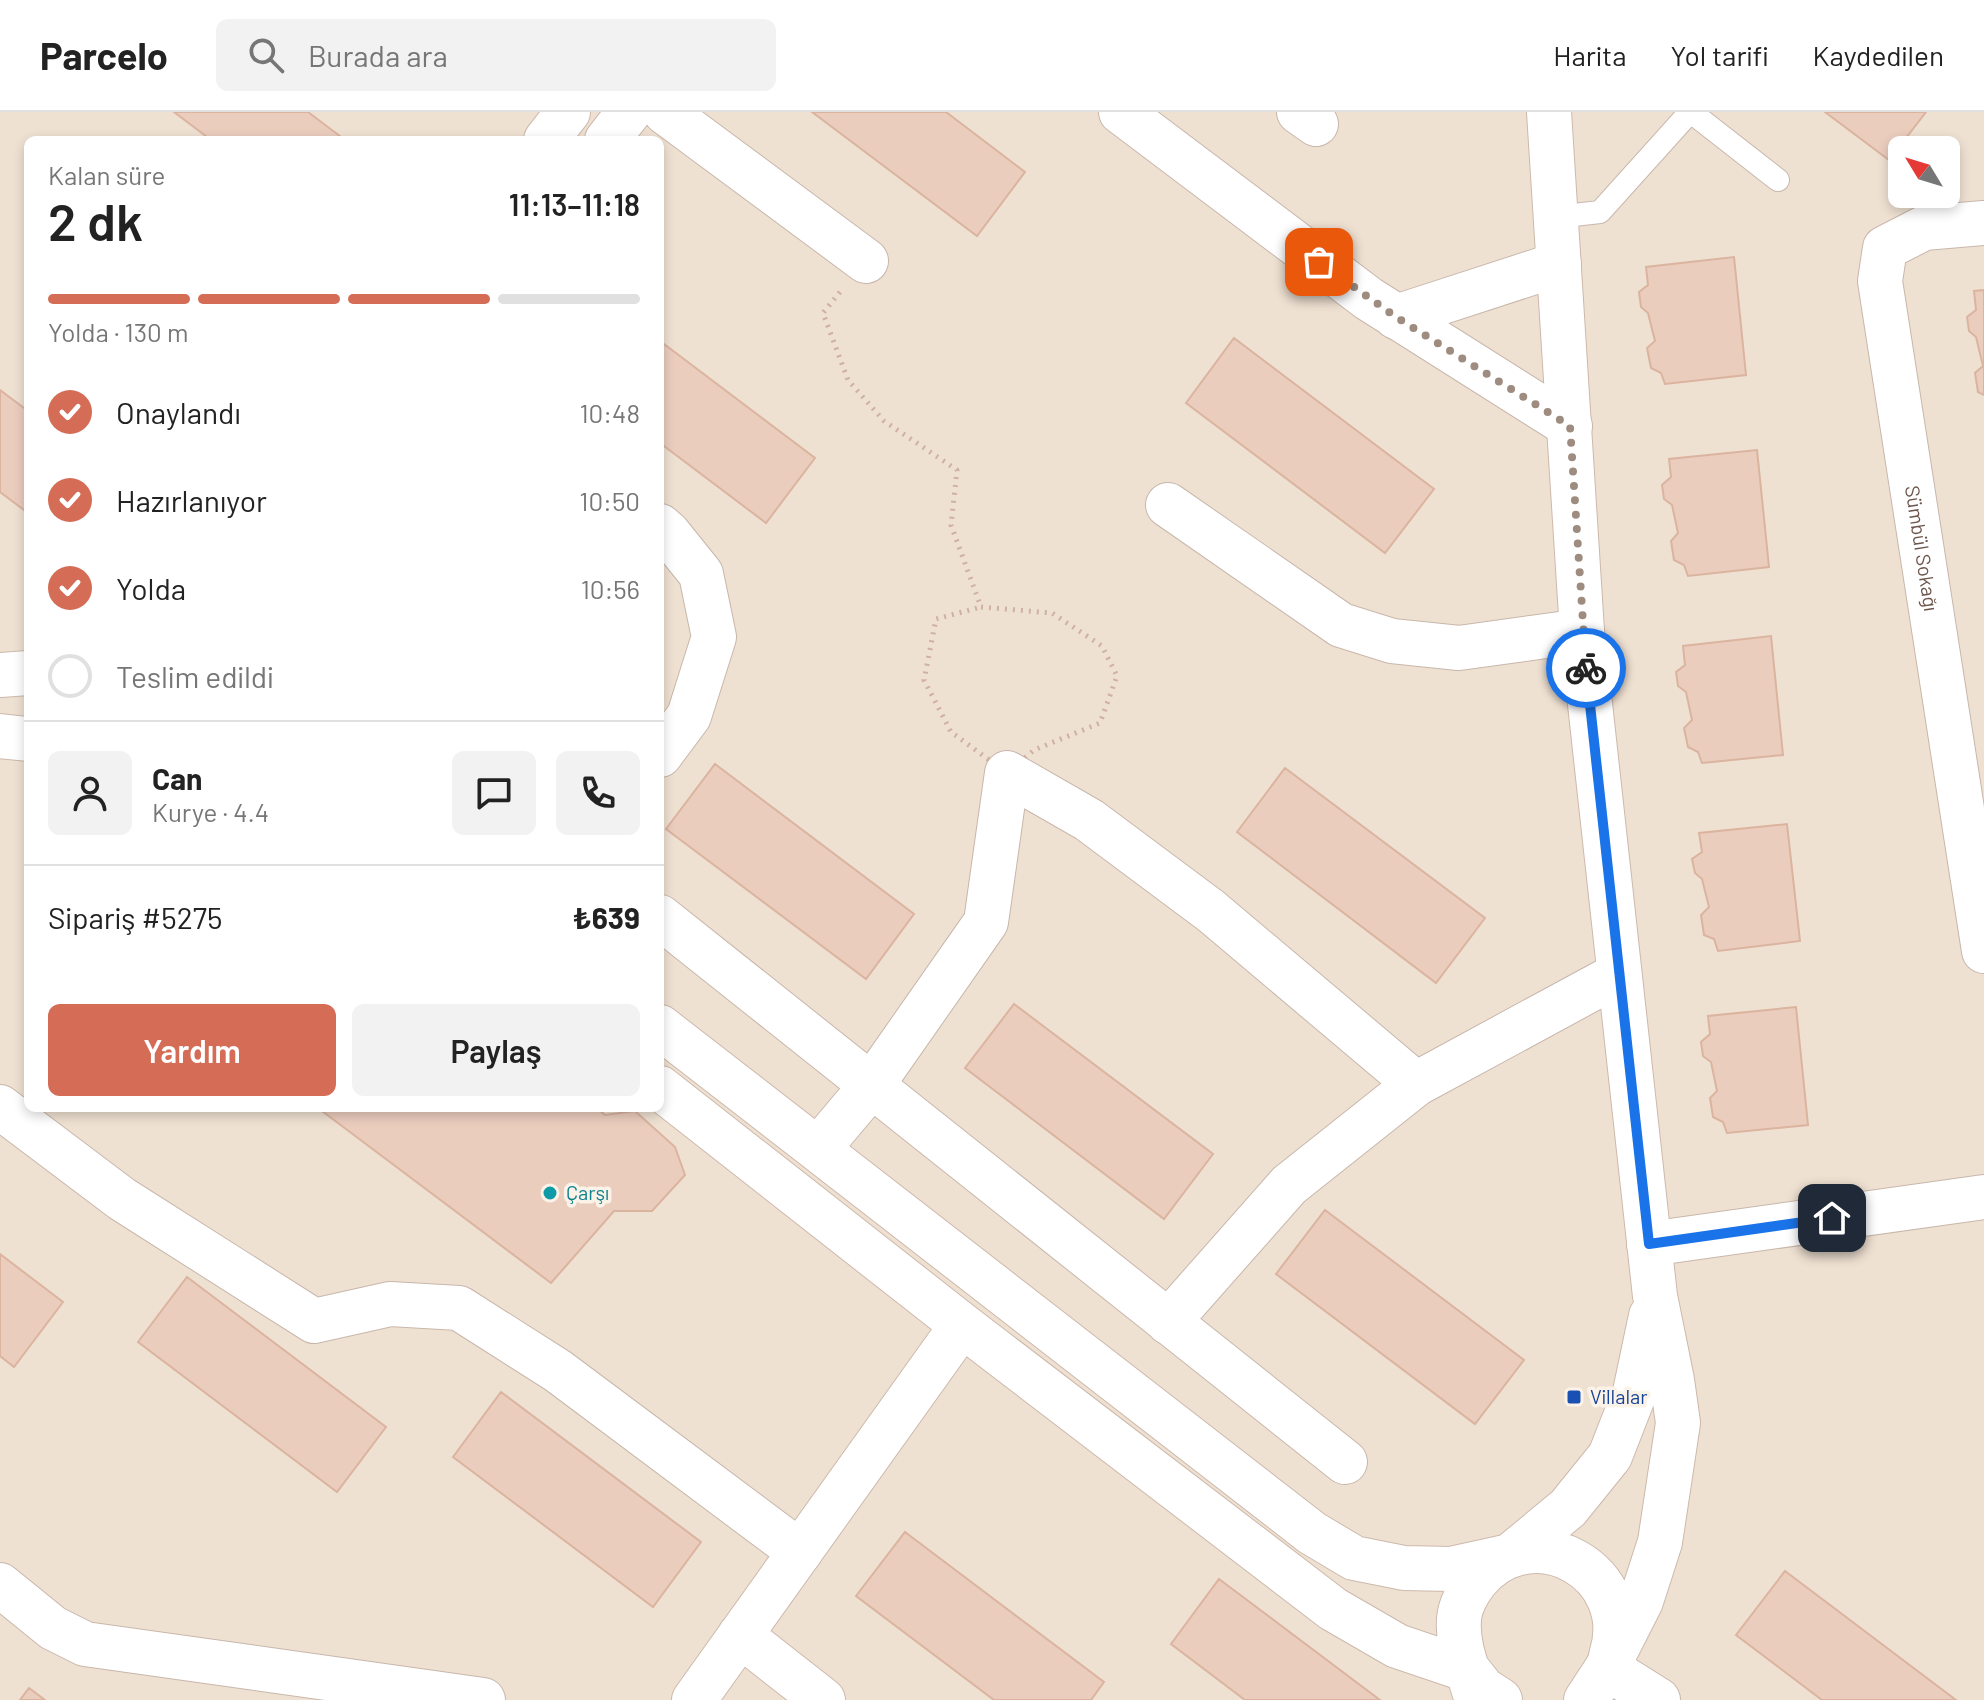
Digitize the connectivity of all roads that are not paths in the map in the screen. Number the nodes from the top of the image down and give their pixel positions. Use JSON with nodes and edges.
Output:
{"nodes":[{"id":1,"x":568,"y":112,"type":"edge"},
{"id":2,"x":629,"y":112,"type":"edge"},
{"id":3,"x":665,"y":112,"type":"edge"},
{"id":4,"x":1121,"y":112,"type":"edge"},
{"id":5,"x":1549,"y":112,"type":"edge"},
{"id":6,"x":1690,"y":112,"type":"edge"},
{"id":7,"x":549,"y":136,"type":"edge"},
{"id":8,"x":610,"y":136,"type":"edge"},
{"id":9,"x":1778,"y":180,"type":"dead end"},
{"id":10,"x":1556,"y":217,"type":"junction"},
{"id":11,"x":1984,"y":223,"type":"edge"},
{"id":12,"x":866,"y":261,"type":"road end"},
{"id":13,"x":1559,"y":264,"type":"junction"},
{"id":14,"x":1396,"y":317,"type":"junction"},
{"id":15,"x":1570,"y":426,"type":"junction"},
{"id":16,"x":1168,"y":505,"type":"dead end"},
{"id":17,"x":664,"y":530,"type":"edge"},
{"id":18,"x":1582,"y":631,"type":"junction"},
{"id":19,"x":24,"y":673,"type":"edge"},
{"id":20,"x":0,"y":675,"type":"edge"},
{"id":21,"x":0,"y":736,"type":"edge"},
{"id":22,"x":24,"y":739,"type":"edge"},
{"id":23,"x":664,"y":750,"type":"edge"},
{"id":24,"x":664,"y":920,"type":"edge"},
{"id":25,"x":1984,"y":951,"type":"edge"},
{"id":26,"x":1619,"y":974,"type":"junction"},
{"id":27,"x":664,"y":1030,"type":"edge"},
{"id":28,"x":1416,"y":1084,"type":"junction"},
{"id":29,"x":872,"y":1085,"type":"junction"},
{"id":30,"x":664,"y":1091,"type":"edge"},
{"id":31,"x":0,"y":1107,"type":"edge"},
{"id":32,"x":818,"y":1149,"type":"junction"},
{"id":33,"x":1984,"y":1197,"type":"edge"},
{"id":34,"x":1649,"y":1244,"type":"junction"},
{"id":35,"x":1655,"y":1296,"type":"junction"},
{"id":36,"x":1168,"y":1322,"type":"junction"},
{"id":37,"x":962,"y":1325,"type":"junction"},
{"id":38,"x":1345,"y":1462,"type":"dead end"},
{"id":39,"x":800,"y":1552,"type":"junction"},
{"id":40,"x":1510,"y":1556,"type":"junction"},
{"id":41,"x":0,"y":1585,"type":"edge"},
{"id":42,"x":740,"y":1635,"type":"junction"},
{"id":43,"x":1596,"y":1684,"type":"edge"},
{"id":44,"x":1472,"y":1685,"type":"edge"},
{"id":45,"x":483,"y":1700,"type":"edge"},
{"id":46,"x":694,"y":1700,"type":"edge"},
{"id":47,"x":823,"y":1700,"type":"edge"},
{"id":48,"x":1500,"y":1700,"type":"edge"},
{"id":49,"x":1574,"y":1700,"type":"edge"},
{"id":50,"x":1658,"y":1700,"type":"edge"}],
"edges":[{"from":1,"to":7,"type":"street"},
{"from":2,"to":8,"type":"street"},
{"from":3,"to":12,"type":"street"},
{"from":4,"to":14,"type":"street"},
{"from":5,"to":10,"type":"street"},
{"from":6,"to":9,"type":"lane"},
{"from":6,"to":10,"type":"lane"},
{"from":10,"to":13,"type":"street"},
{"from":11,"to":25,"type":"street","name":"Sümbül Sokağı"},
{"from":13,"to":14,"type":"street"},
{"from":13,"to":15,"type":"street"},
{"from":14,"to":15,"type":"street"},
{"from":15,"to":18,"type":"street"},
{"from":16,"to":18,"type":"street"},
{"from":17,"to":23,"type":"street"},
{"from":18,"to":26,"type":"street"},
{"from":19,"to":20,"type":"street"},
{"from":21,"to":22,"type":"street"},
{"from":24,"to":29,"type":"street"},
{"from":26,"to":28,"type":"street"},
{"from":26,"to":34,"type":"street"},
{"from":27,"to":32,"type":"street"},
{"from":28,"to":29,"type":"street"},
{"from":28,"to":36,"type":"street"},
{"from":29,"to":32,"type":"street"},
{"from":29,"to":36,"type":"street"},
{"from":30,"to":37,"type":"street"},
{"from":31,"to":39,"type":"street"},
{"from":32,"to":40,"type":"street"},
{"from":33,"to":34,"type":"street"},
{"from":34,"to":35,"type":"street"},
{"from":35,"to":40,"type":"street"},
{"from":35,"to":43,"type":"street"},
{"from":36,"to":38,"type":"street"},
{"from":37,"to":39,"type":"street"},
{"from":37,"to":44,"type":"street"},
{"from":39,"to":42,"type":"street"},
{"from":40,"to":43,"type":"street"},
{"from":40,"to":44,"type":"street"},
{"from":41,"to":45,"type":"street"},
{"from":42,"to":46,"type":"street"},
{"from":42,"to":47,"type":"street"},
{"from":43,"to":49,"type":"street"},
{"from":43,"to":50,"type":"street"},
{"from":44,"to":48,"type":"street"}]}
